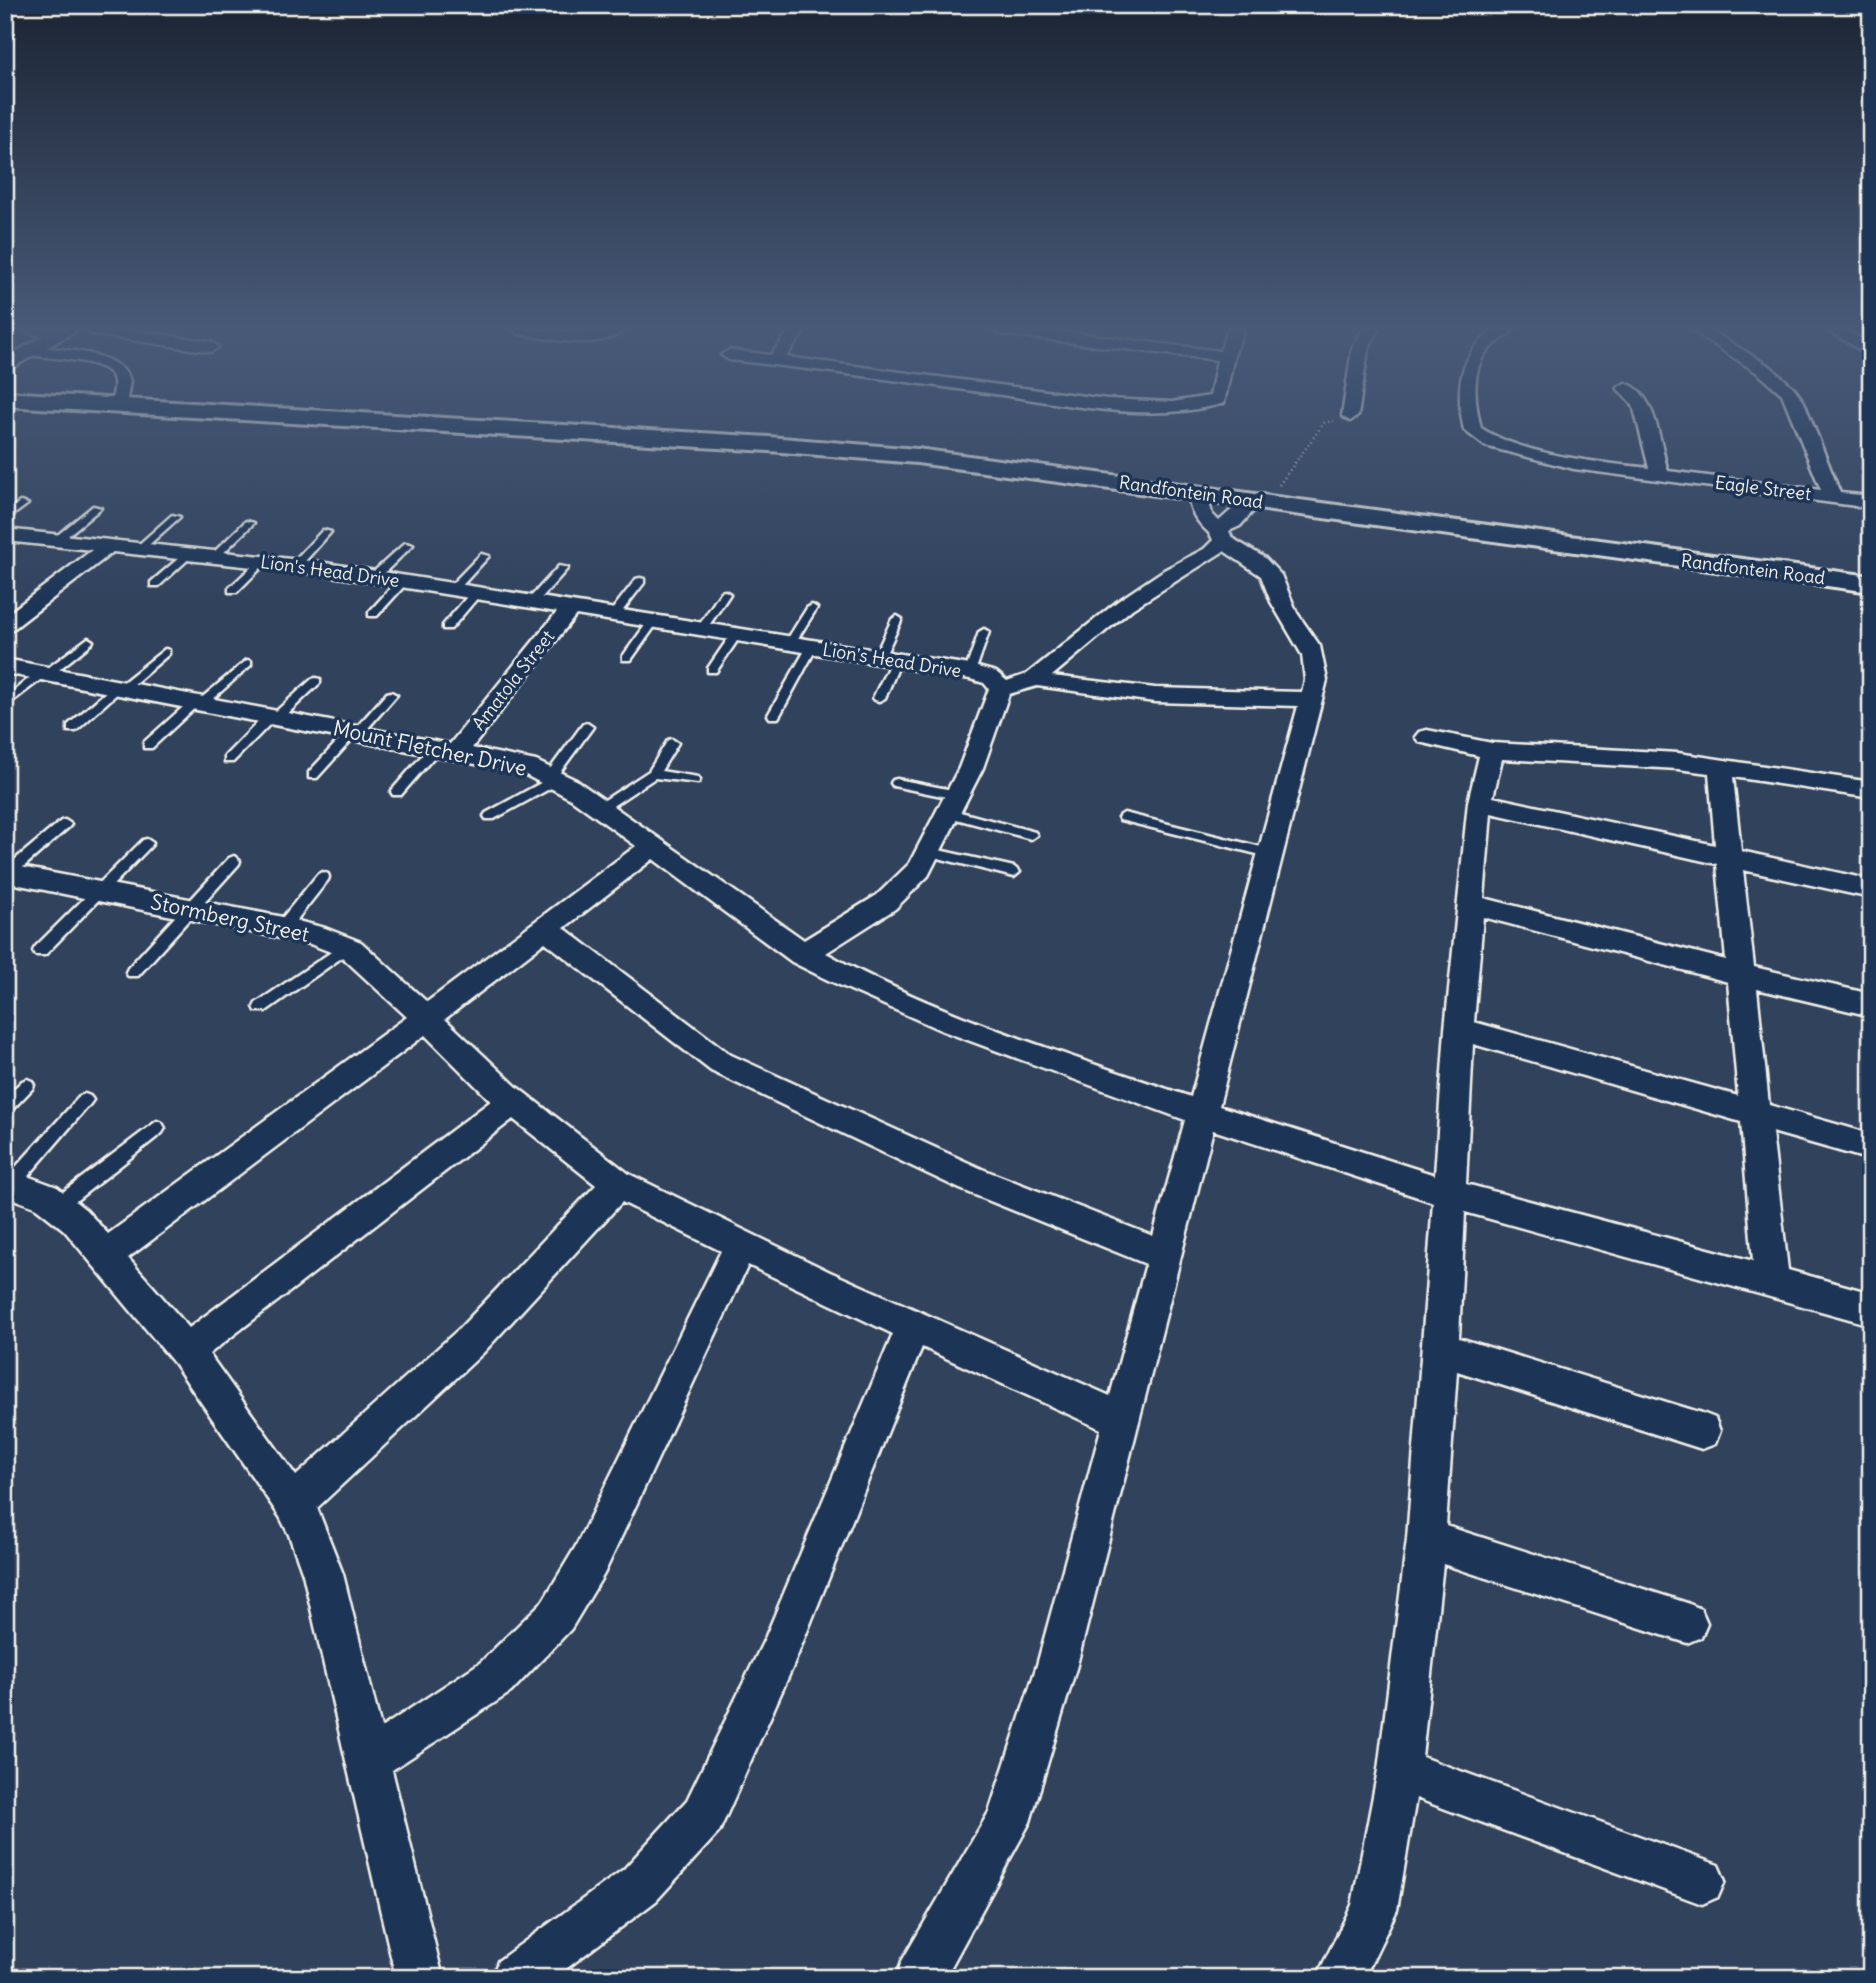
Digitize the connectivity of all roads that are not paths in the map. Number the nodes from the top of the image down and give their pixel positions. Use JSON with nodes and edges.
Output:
{"nodes":[{"id":1,"x":380,"y":422,"type":"edge"},
{"id":2,"x":1471,"y":422,"type":"edge"},
{"id":3,"x":1646,"y":422,"type":"edge"},
{"id":4,"x":1804,"y":422,"type":"edge"},
{"id":5,"x":1660,"y":476,"type":"junction"},
{"id":6,"x":1197,"y":492,"type":"junction"},
{"id":7,"x":1833,"y":497,"type":"junction"},
{"id":8,"x":1259,"y":501,"type":"junction"},
{"id":9,"x":1871,"y":502,"type":"edge"},
{"id":10,"x":23,"y":504,"type":"dead end"},
{"id":11,"x":96,"y":508,"type":"dead end"},
{"id":12,"x":175,"y":517,"type":"dead end"},
{"id":13,"x":5,"y":518,"type":"edge"},
{"id":14,"x":249,"y":523,"type":"dead end"},
{"id":15,"x":326,"y":532,"type":"dead end"},
{"id":16,"x":5,"y":535,"type":"edge"},
{"id":17,"x":1221,"y":535,"type":"junction"},
{"id":18,"x":57,"y":540,"type":"junction"},
{"id":19,"x":408,"y":545,"type":"dead end"},
{"id":20,"x":108,"y":546,"type":"junction"},
{"id":21,"x":139,"y":549,"type":"junction"},
{"id":22,"x":189,"y":554,"type":"junction"},
{"id":23,"x":484,"y":556,"type":"dead end"},
{"id":24,"x":214,"y":557,"type":"junction"},
{"id":25,"x":262,"y":562,"type":"junction"},
{"id":26,"x":295,"y":566,"type":"junction"},
{"id":27,"x":563,"y":568,"type":"dead end"},
{"id":28,"x":374,"y":577,"type":"junction"},
{"id":29,"x":403,"y":581,"type":"junction"},
{"id":30,"x":640,"y":581,"type":"dead end"},
{"id":31,"x":155,"y":584,"type":"dead end"},
{"id":32,"x":1871,"y":584,"type":"edge"},
{"id":33,"x":453,"y":589,"type":"junction"},
{"id":34,"x":233,"y":590,"type":"dead end"},
{"id":35,"x":476,"y":593,"type":"junction"},
{"id":36,"x":726,"y":594,"type":"dead end"},
{"id":37,"x":532,"y":603,"type":"junction"},
{"id":38,"x":570,"y":608,"type":"junction"},
{"id":39,"x":812,"y":608,"type":"dead end"},
{"id":40,"x":373,"y":614,"type":"dead end"},
{"id":41,"x":613,"y":616,"type":"junction"},
{"id":42,"x":898,"y":620,"type":"dead end"},
{"id":43,"x":653,"y":622,"type":"junction"},
{"id":44,"x":5,"y":626,"type":"edge"},
{"id":45,"x":447,"y":627,"type":"dead end"},
{"id":46,"x":701,"y":630,"type":"junction"},
{"id":47,"x":984,"y":632,"type":"dead end"},
{"id":48,"x":736,"y":635,"type":"junction"},
{"id":49,"x":88,"y":640,"type":"dead end"},
{"id":50,"x":790,"y":643,"type":"junction"},
{"id":51,"x":812,"y":647,"type":"junction"},
{"id":52,"x":165,"y":652,"type":"dead end"},
{"id":53,"x":627,"y":658,"type":"dead end"},
{"id":54,"x":887,"y":659,"type":"junction"},
{"id":55,"x":247,"y":663,"type":"dead end"},
{"id":56,"x":5,"y":666,"type":"edge"},
{"id":57,"x":712,"y":670,"type":"dead end"},
{"id":58,"x":970,"y":672,"type":"junction"},
{"id":59,"x":45,"y":674,"type":"junction"},
{"id":60,"x":1035,"y":679,"type":"junction"},
{"id":61,"x":316,"y":681,"type":"dead end"},
{"id":62,"x":120,"y":688,"type":"junction"},
{"id":63,"x":1000,"y":689,"type":"junction"},
{"id":64,"x":391,"y":695,"type":"dead end"},
{"id":65,"x":879,"y":698,"type":"dead end"},
{"id":66,"x":1309,"y":700,"type":"junction"},
{"id":67,"x":198,"y":703,"type":"junction"},
{"id":68,"x":5,"y":704,"type":"edge"},
{"id":69,"x":774,"y":715,"type":"dead end"},
{"id":70,"x":274,"y":717,"type":"junction"},
{"id":71,"x":587,"y":727,"type":"dead end"},
{"id":72,"x":72,"y":728,"type":"dead end"},
{"id":73,"x":355,"y":732,"type":"junction"},
{"id":74,"x":1427,"y":737,"type":"dead end"},
{"id":75,"x":672,"y":743,"type":"dead end"},
{"id":76,"x":148,"y":745,"type":"dead end"},
{"id":77,"x":446,"y":749,"type":"junction"},
{"id":78,"x":1493,"y":751,"type":"junction"},
{"id":79,"x":229,"y":759,"type":"dead end"},
{"id":80,"x":1720,"y":766,"type":"junction"},
{"id":81,"x":653,"y":774,"type":"junction"},
{"id":82,"x":313,"y":775,"type":"dead end"},
{"id":83,"x":554,"y":778,"type":"junction"},
{"id":84,"x":694,"y":780,"type":"dead end"},
{"id":85,"x":897,"y":783,"type":"dead end"},
{"id":86,"x":1871,"y":790,"type":"edge"},
{"id":87,"x":397,"y":792,"type":"dead end"},
{"id":88,"x":1480,"y":803,"type":"junction"},
{"id":89,"x":953,"y":804,"type":"junction"},
{"id":90,"x":601,"y":808,"type":"junction"},
{"id":91,"x":490,"y":816,"type":"dead end"},
{"id":92,"x":1124,"y":817,"type":"dead end"},
{"id":93,"x":65,"y":824,"type":"dead end"},
{"id":94,"x":1031,"y":835,"type":"dead end"},
{"id":95,"x":147,"y":842,"type":"dead end"},
{"id":96,"x":654,"y":845,"type":"junction"},
{"id":97,"x":930,"y":852,"type":"junction"},
{"id":98,"x":1269,"y":853,"type":"junction"},
{"id":99,"x":1730,"y":858,"type":"junction"},
{"id":100,"x":234,"y":861,"type":"dead end"},
{"id":101,"x":1014,"y":872,"type":"dead end"},
{"id":102,"x":7,"y":875,"type":"edge"},
{"id":103,"x":323,"y":877,"type":"dead end"},
{"id":104,"x":1871,"y":889,"type":"edge"},
{"id":105,"x":99,"y":891,"type":"junction"},
{"id":106,"x":1471,"y":904,"type":"junction"},
{"id":107,"x":189,"y":908,"type":"junction"},
{"id":108,"x":283,"y":927,"type":"junction"},
{"id":109,"x":546,"y":928,"type":"junction"},
{"id":110,"x":346,"y":947,"type":"junction"},
{"id":111,"x":40,"y":951,"type":"dead end"},
{"id":112,"x":802,"y":955,"type":"junction"},
{"id":113,"x":133,"y":972,"type":"dead end"},
{"id":114,"x":1741,"y":975,"type":"junction"},
{"id":115,"x":1871,"y":1004,"type":"edge"},
{"id":116,"x":261,"y":1007,"type":"dead end"},
{"id":117,"x":429,"y":1018,"type":"junction"},
{"id":118,"x":1459,"y":1029,"type":"junction"},
{"id":119,"x":27,"y":1085,"type":"dead end"},
{"id":120,"x":85,"y":1100,"type":"dead end"},
{"id":121,"x":513,"y":1101,"type":"junction"},
{"id":122,"x":5,"y":1108,"type":"edge"},
{"id":123,"x":1201,"y":1114,"type":"junction"},
{"id":124,"x":1755,"y":1115,"type":"junction"},
{"id":125,"x":156,"y":1128,"type":"dead end"},
{"id":126,"x":1871,"y":1147,"type":"edge"},
{"id":127,"x":8,"y":1183,"type":"edge"},
{"id":128,"x":618,"y":1184,"type":"junction"},
{"id":129,"x":1448,"y":1193,"type":"junction"},
{"id":130,"x":57,"y":1206,"type":"junction"},
{"id":131,"x":741,"y":1245,"type":"junction"},
{"id":132,"x":105,"y":1255,"type":"junction"},
{"id":133,"x":1164,"y":1256,"type":"junction"},
{"id":134,"x":1772,"y":1280,"type":"junction"},
{"id":135,"x":1871,"y":1310,"type":"edge"},
{"id":136,"x":913,"y":1326,"type":"junction"},
{"id":137,"x":1441,"y":1349,"type":"junction"},
{"id":138,"x":186,"y":1351,"type":"junction"},
{"id":139,"x":1121,"y":1420,"type":"junction"},
{"id":140,"x":1702,"y":1432,"type":"dead end"},
{"id":141,"x":293,"y":1504,"type":"junction"},
{"id":142,"x":1426,"y":1539,"type":"junction"},
{"id":143,"x":1687,"y":1623,"type":"dead end"},
{"id":144,"x":368,"y":1761,"type":"junction"},
{"id":145,"x":1399,"y":1770,"type":"junction"},
{"id":146,"x":1702,"y":1881,"type":"dead end"},
{"id":147,"x":420,"y":1978,"type":"edge"},
{"id":148,"x":514,"y":1978,"type":"edge"},
{"id":149,"x":919,"y":1978,"type":"edge"},
{"id":150,"x":1339,"y":1978,"type":"edge"}],
"edges":[{"from":1,"to":6,"type":"main road","name":"Randfontein Road"},
{"from":2,"to":5,"type":"street","name":"Eagle Street"},
{"from":3,"to":5,"type":"street"},
{"from":4,"to":7,"type":"street"},
{"from":5,"to":7,"type":"street","name":"Eagle Street"},
{"from":6,"to":8,"type":"main road","name":"Randfontein Road"},
{"from":6,"to":17,"type":"street"},
{"from":7,"to":9,"type":"street","name":"Eagle Street"},
{"from":8,"to":17,"type":"street"},
{"from":8,"to":32,"type":"main road","name":"Randfontein Road"},
{"from":10,"to":13,"type":"lane"},
{"from":11,"to":18,"type":"lane"},
{"from":12,"to":21,"type":"lane"},
{"from":14,"to":24,"type":"lane"},
{"from":15,"to":26,"type":"lane"},
{"from":16,"to":18,"type":"street","name":"Lion's Head Drive"},
{"from":17,"to":60,"type":"street"},
{"from":17,"to":66,"type":"street"},
{"from":18,"to":20,"type":"street","name":"Lion's Head Drive"},
{"from":19,"to":28,"type":"lane"},
{"from":20,"to":21,"type":"street","name":"Lion's Head Drive"},
{"from":20,"to":44,"type":"street"},
{"from":21,"to":22,"type":"street","name":"Lion's Head Drive"},
{"from":22,"to":24,"type":"street","name":"Lion's Head Drive"},
{"from":22,"to":31,"type":"lane"},
{"from":23,"to":33,"type":"lane"},
{"from":24,"to":25,"type":"street","name":"Lion's Head Drive"},
{"from":25,"to":26,"type":"street","name":"Lion's Head Drive"},
{"from":25,"to":34,"type":"lane"},
{"from":26,"to":28,"type":"street","name":"Lion's Head Drive"},
{"from":27,"to":37,"type":"lane"},
{"from":28,"to":29,"type":"street","name":"Lion's Head Drive"},
{"from":29,"to":33,"type":"street","name":"Lion's Head Drive"},
{"from":29,"to":40,"type":"lane"},
{"from":30,"to":41,"type":"lane"},
{"from":33,"to":35,"type":"street","name":"Lion's Head Drive"},
{"from":35,"to":37,"type":"street","name":"Lion's Head Drive"},
{"from":35,"to":45,"type":"lane"},
{"from":36,"to":46,"type":"lane"},
{"from":37,"to":38,"type":"street","name":"Lion's Head Drive"},
{"from":38,"to":41,"type":"street","name":"Lion's Head Drive"},
{"from":38,"to":77,"type":"street","name":"Amatola Street"},
{"from":39,"to":50,"type":"lane"},
{"from":41,"to":43,"type":"street","name":"Lion's Head Drive"},
{"from":42,"to":54,"type":"lane"},
{"from":43,"to":46,"type":"street","name":"Lion's Head Drive"},
{"from":43,"to":53,"type":"lane"},
{"from":46,"to":48,"type":"street","name":"Lion's Head Drive"},
{"from":47,"to":58,"type":"lane"},
{"from":48,"to":50,"type":"street","name":"Lion's Head Drive"},
{"from":48,"to":57,"type":"lane"},
{"from":49,"to":59,"type":"lane"},
{"from":50,"to":51,"type":"street","name":"Lion's Head Drive"},
{"from":51,"to":54,"type":"street","name":"Lion's Head Drive"},
{"from":51,"to":69,"type":"lane"},
{"from":52,"to":62,"type":"lane"},
{"from":54,"to":58,"type":"street","name":"Lion's Head Drive"},
{"from":54,"to":65,"type":"lane"},
{"from":55,"to":67,"type":"lane"},
{"from":56,"to":59,"type":"street","name":"Mount Fletcher Drive"},
{"from":58,"to":63,"type":"street","name":"Lion's Head Drive"},
{"from":59,"to":62,"type":"street","name":"Mount Fletcher Drive"},
{"from":59,"to":68,"type":"lane"},
{"from":60,"to":63,"type":"street"},
{"from":60,"to":66,"type":"street"},
{"from":61,"to":70,"type":"lane"},
{"from":62,"to":67,"type":"street","name":"Mount Fletcher Drive"},
{"from":62,"to":72,"type":"lane"},
{"from":63,"to":89,"type":"street"},
{"from":64,"to":73,"type":"lane"},
{"from":66,"to":98,"type":"street"},
{"from":67,"to":70,"type":"street","name":"Mount Fletcher Drive"},
{"from":67,"to":76,"type":"lane"},
{"from":70,"to":73,"type":"street","name":"Mount Fletcher Drive"},
{"from":70,"to":79,"type":"lane"},
{"from":71,"to":83,"type":"lane"},
{"from":73,"to":77,"type":"street","name":"Mount Fletcher Drive"},
{"from":73,"to":82,"type":"lane"},
{"from":74,"to":78,"type":"street"},
{"from":75,"to":81,"type":"lane"},
{"from":77,"to":83,"type":"street","name":"Mount Fletcher Drive"},
{"from":77,"to":87,"type":"lane"},
{"from":78,"to":80,"type":"street"},
{"from":78,"to":88,"type":"street"},
{"from":80,"to":86,"type":"street"},
{"from":80,"to":99,"type":"street"},
{"from":81,"to":84,"type":"lane"},
{"from":81,"to":90,"type":"lane"},
{"from":83,"to":90,"type":"street","name":"Mount Fletcher Drive"},
{"from":83,"to":91,"type":"lane"},
{"from":85,"to":89,"type":"lane"},
{"from":88,"to":99,"type":"street"},
{"from":88,"to":106,"type":"street"},
{"from":89,"to":94,"type":"lane"},
{"from":89,"to":97,"type":"street"},
{"from":90,"to":96,"type":"street","name":"Mount Fletcher Drive"},
{"from":92,"to":98,"type":"lane"},
{"from":93,"to":102,"type":"lane"},
{"from":95,"to":105,"type":"lane"},
{"from":96,"to":109,"type":"street"},
{"from":96,"to":112,"type":"street","name":"Mount Fletcher Drive"},
{"from":97,"to":101,"type":"lane"},
{"from":97,"to":112,"type":"street"},
{"from":98,"to":123,"type":"street"},
{"from":99,"to":104,"type":"street"},
{"from":99,"to":114,"type":"street"},
{"from":100,"to":107,"type":"lane"},
{"from":102,"to":105,"type":"street","name":"Stormberg Street"},
{"from":103,"to":108,"type":"lane"},
{"from":105,"to":107,"type":"street","name":"Stormberg Street"},
{"from":105,"to":111,"type":"lane"},
{"from":106,"to":114,"type":"street"},
{"from":106,"to":118,"type":"street"},
{"from":107,"to":108,"type":"street","name":"Stormberg Street"},
{"from":107,"to":113,"type":"lane"},
{"from":108,"to":110,"type":"street","name":"Stormberg Street"},
{"from":109,"to":117,"type":"street"},
{"from":109,"to":133,"type":"street"},
{"from":110,"to":116,"type":"lane"},
{"from":110,"to":117,"type":"street","name":"Stormberg Street"},
{"from":112,"to":123,"type":"street","name":"Mount Fletcher Drive"},
{"from":114,"to":115,"type":"street"},
{"from":114,"to":124,"type":"street"},
{"from":117,"to":121,"type":"street","name":"Stormberg Street"},
{"from":117,"to":132,"type":"street"},
{"from":118,"to":124,"type":"street"},
{"from":118,"to":129,"type":"street"},
{"from":119,"to":122,"type":"lane"},
{"from":120,"to":127,"type":"lane"},
{"from":121,"to":128,"type":"street","name":"Stormberg Street"},
{"from":121,"to":138,"type":"street"},
{"from":123,"to":129,"type":"street","name":"Mount Fletcher Drive"},
{"from":123,"to":133,"type":"street"},
{"from":124,"to":126,"type":"street"},
{"from":124,"to":134,"type":"street"},
{"from":125,"to":130,"type":"lane"},
{"from":127,"to":130,"type":"street"},
{"from":128,"to":131,"type":"street","name":"Stormberg Street"},
{"from":128,"to":141,"type":"street"},
{"from":129,"to":134,"type":"street","name":"Mount Fletcher Drive"},
{"from":129,"to":137,"type":"street"},
{"from":130,"to":132,"type":"street"},
{"from":131,"to":136,"type":"street","name":"Stormberg Street"},
{"from":131,"to":144,"type":"street"},
{"from":132,"to":138,"type":"street"},
{"from":133,"to":139,"type":"street"},
{"from":134,"to":135,"type":"street","name":"Mount Fletcher Drive"},
{"from":136,"to":139,"type":"street","name":"Stormberg Street"},
{"from":136,"to":148,"type":"street"},
{"from":137,"to":140,"type":"street"},
{"from":137,"to":142,"type":"street"},
{"from":138,"to":141,"type":"street"},
{"from":139,"to":149,"type":"street"},
{"from":141,"to":144,"type":"street"},
{"from":142,"to":143,"type":"street"},
{"from":142,"to":145,"type":"street"},
{"from":144,"to":147,"type":"street"},
{"from":145,"to":146,"type":"street"},
{"from":145,"to":150,"type":"street"}]}
